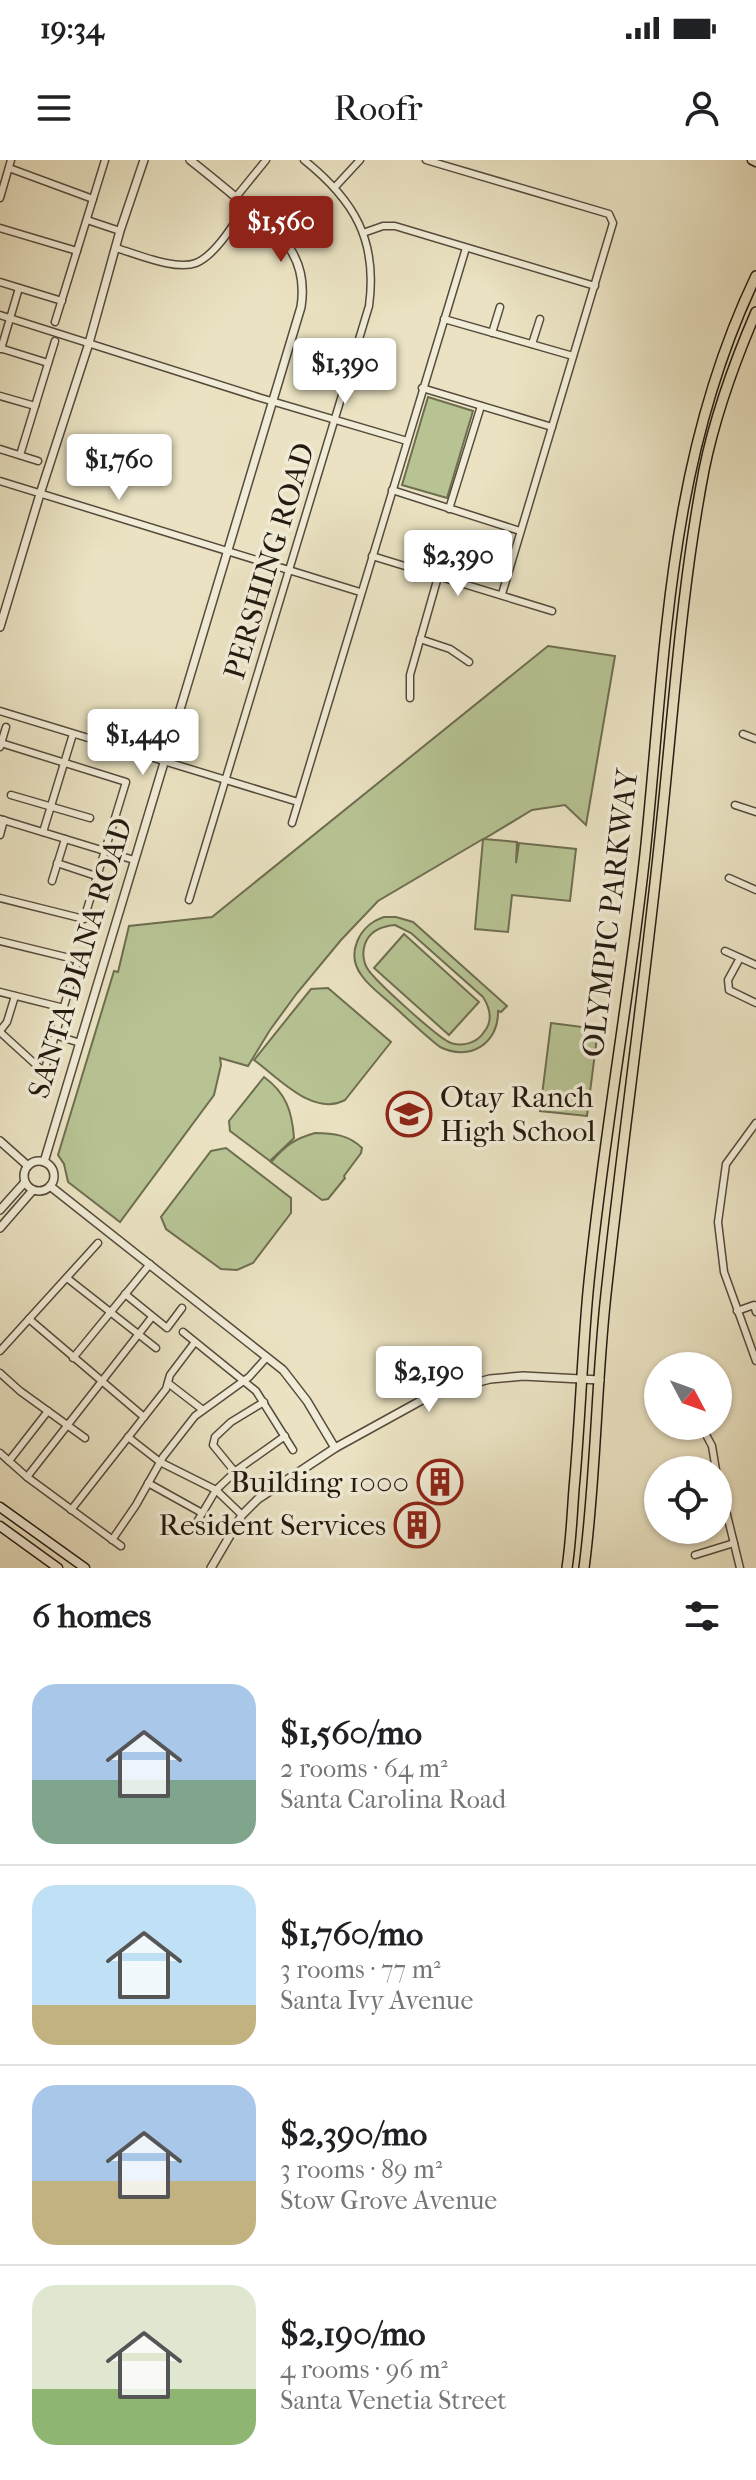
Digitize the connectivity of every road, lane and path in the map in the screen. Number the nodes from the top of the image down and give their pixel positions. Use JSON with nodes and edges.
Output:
{"nodes":[{"id":1,"x":105,"y":160,"type":"edge"},
{"id":2,"x":190,"y":160,"type":"edge"},
{"id":3,"x":266,"y":160,"type":"edge"},
{"id":4,"x":304,"y":160,"type":"edge"},
{"id":5,"x":360,"y":160,"type":"edge"},
{"id":6,"x":426,"y":160,"type":"edge"},
{"id":7,"x":142,"y":161,"type":"edge"},
{"id":8,"x":10,"y":164,"type":"edge"},
{"id":9,"x":335,"y":187,"type":"junction"},
{"id":10,"x":236,"y":197,"type":"junction"},
{"id":11,"x":0,"y":198,"type":"edge"},
{"id":12,"x":93,"y":199,"type":"junction"},
{"id":13,"x":246,"y":205,"type":"junction"},
{"id":14,"x":87,"y":220,"type":"junction"},
{"id":15,"x":0,"y":228,"type":"edge"},
{"id":16,"x":120,"y":231,"type":"junction"},
{"id":17,"x":363,"y":233,"type":"junction"},
{"id":18,"x":116,"y":248,"type":"junction"},
{"id":19,"x":466,"y":248,"type":"junction"},
{"id":20,"x":77,"y":251,"type":"junction"},
{"id":21,"x":756,"y":276,"type":"edge"},
{"id":22,"x":0,"y":282,"type":"edge"},
{"id":23,"x":595,"y":286,"type":"junction"},
{"id":24,"x":19,"y":288,"type":"junction"},
{"id":25,"x":62,"y":301,"type":"junction"},
{"id":26,"x":500,"y":307,"type":"dead end"},
{"id":27,"x":756,"y":312,"type":"edge"},
{"id":28,"x":0,"y":315,"type":"edge"},
{"id":29,"x":11,"y":318,"type":"junction"},
{"id":30,"x":444,"y":319,"type":"junction"},
{"id":31,"x":540,"y":319,"type":"dead end"},
{"id":32,"x":55,"y":322,"type":"dead end"},
{"id":33,"x":492,"y":333,"type":"junction"},
{"id":34,"x":55,"y":341,"type":"dead end"},
{"id":35,"x":89,"y":343,"type":"junction"},
{"id":36,"x":532,"y":344,"type":"junction"},
{"id":37,"x":1,"y":349,"type":"edge"},
{"id":38,"x":573,"y":356,"type":"junction"},
{"id":39,"x":48,"y":363,"type":"junction"},
{"id":40,"x":422,"y":388,"type":"junction"},
{"id":41,"x":0,"y":396,"type":"edge"},
{"id":42,"x":274,"y":401,"type":"junction"},
{"id":43,"x":35,"y":406,"type":"junction"},
{"id":44,"x":481,"y":406,"type":"junction"},
{"id":45,"x":335,"y":419,"type":"junction"},
{"id":46,"x":552,"y":427,"type":"junction"},
{"id":47,"x":407,"y":441,"type":"junction"},
{"id":48,"x":0,"y":449,"type":"edge"},
{"id":49,"x":20,"y":455,"type":"junction"},
{"id":50,"x":38,"y":461,"type":"dead end"},
{"id":51,"x":0,"y":481,"type":"edge"},
{"id":52,"x":392,"y":490,"type":"junction"},
{"id":53,"x":40,"y":494,"type":"junction"},
{"id":54,"x":449,"y":509,"type":"junction"},
{"id":55,"x":520,"y":531,"type":"junction"},
{"id":56,"x":228,"y":551,"type":"junction"},
{"id":57,"x":372,"y":556,"type":"junction"},
{"id":58,"x":289,"y":570,"type":"junction"},
{"id":59,"x":438,"y":577,"type":"junction"},
{"id":60,"x":360,"y":592,"type":"junction"},
{"id":61,"x":502,"y":594,"type":"junction"},
{"id":62,"x":552,"y":611,"type":"dead end"},
{"id":63,"x":0,"y":627,"type":"edge"},
{"id":64,"x":420,"y":639,"type":"junction"},
{"id":65,"x":469,"y":662,"type":"dead end"},
{"id":66,"x":410,"y":698,"type":"dead end"},
{"id":67,"x":0,"y":711,"type":"edge"},
{"id":68,"x":6,"y":727,"type":"dead end"},
{"id":69,"x":73,"y":734,"type":"junction"},
{"id":70,"x":743,"y":734,"type":"dead end"},
{"id":71,"x":756,"y":739,"type":"edge"},
{"id":72,"x":0,"y":745,"type":"edge"},
{"id":73,"x":164,"y":762,"type":"junction"},
{"id":74,"x":65,"y":763,"type":"junction"},
{"id":75,"x":225,"y":780,"type":"junction"},
{"id":76,"x":11,"y":795,"type":"dead end"},
{"id":77,"x":298,"y":802,"type":"junction"},
{"id":78,"x":735,"y":805,"type":"dead end"},
{"id":79,"x":51,"y":807,"type":"junction"},
{"id":80,"x":756,"y":812,"type":"edge"},
{"id":81,"x":90,"y":818,"type":"dead end"},
{"id":82,"x":2,"y":819,"type":"edge"},
{"id":83,"x":292,"y":823,"type":"dead end"},
{"id":84,"x":43,"y":832,"type":"junction"},
{"id":85,"x":0,"y":835,"type":"edge"},
{"id":86,"x":65,"y":839,"type":"junction"},
{"id":87,"x":106,"y":852,"type":"junction"},
{"id":88,"x":134,"y":860,"type":"junction"},
{"id":89,"x":57,"y":863,"type":"junction"},
{"id":90,"x":99,"y":877,"type":"junction"},
{"id":91,"x":729,"y":878,"type":"dead end"},
{"id":92,"x":52,"y":881,"type":"dead end"},
{"id":93,"x":756,"y":890,"type":"edge"},
{"id":94,"x":0,"y":898,"type":"edge"},
{"id":95,"x":189,"y":900,"type":"dead end"},
{"id":96,"x":0,"y":941,"type":"edge"},
{"id":97,"x":725,"y":951,"type":"dead end"},
{"id":98,"x":740,"y":958,"type":"junction"},
{"id":99,"x":756,"y":965,"type":"edge"},
{"id":100,"x":0,"y":992,"type":"edge"},
{"id":101,"x":15,"y":996,"type":"junction"},
{"id":102,"x":756,"y":1003,"type":"edge"},
{"id":103,"x":64,"y":1008,"type":"junction"},
{"id":104,"x":625,"y":1009,"type":"junction"},
{"id":105,"x":641,"y":1010,"type":"junction"},
{"id":106,"x":0,"y":1032,"type":"edge"},
{"id":107,"x":55,"y":1035,"type":"junction"},
{"id":108,"x":80,"y":1043,"type":"junction"},
{"id":109,"x":756,"y":1123,"type":"edge"},
{"id":110,"x":0,"y":1141,"type":"edge"},
{"id":111,"x":44,"y":1162,"type":"junction"},
{"id":112,"x":28,"y":1166,"type":"junction"},
{"id":113,"x":25,"y":1182,"type":"junction"},
{"id":114,"x":50,"y":1186,"type":"junction"},
{"id":115,"x":33,"y":1190,"type":"junction"},
{"id":116,"x":0,"y":1210,"type":"edge"},
{"id":117,"x":0,"y":1228,"type":"edge"},
{"id":118,"x":98,"y":1243,"type":"dead end"},
{"id":119,"x":150,"y":1264,"type":"junction"},
{"id":120,"x":67,"y":1278,"type":"junction"},
{"id":121,"x":125,"y":1294,"type":"junction"},
{"id":122,"x":755,"y":1307,"type":"edge"},
{"id":123,"x":182,"y":1308,"type":"dead end"},
{"id":124,"x":737,"y":1311,"type":"junction"},
{"id":125,"x":110,"y":1312,"type":"junction"},
{"id":126,"x":152,"y":1317,"type":"junction"},
{"id":127,"x":29,"y":1319,"type":"junction"},
{"id":128,"x":183,"y":1332,"type":"dead end"},
{"id":129,"x":139,"y":1334,"type":"junction"},
{"id":130,"x":195,"y":1342,"type":"junction"},
{"id":131,"x":156,"y":1348,"type":"dead end"},
{"id":132,"x":0,"y":1351,"type":"edge"},
{"id":133,"x":267,"y":1357,"type":"junction"},
{"id":134,"x":73,"y":1358,"type":"junction"},
{"id":135,"x":756,"y":1361,"type":"edge"},
{"id":136,"x":0,"y":1373,"type":"edge"},
{"id":137,"x":583,"y":1380,"type":"junction"},
{"id":138,"x":600,"y":1380,"type":"junction"},
{"id":139,"x":102,"y":1381,"type":"junction"},
{"id":140,"x":245,"y":1381,"type":"junction"},
{"id":141,"x":168,"y":1383,"type":"junction"},
{"id":142,"x":264,"y":1402,"type":"junction"},
{"id":143,"x":203,"y":1410,"type":"junction"},
{"id":144,"x":48,"y":1411,"type":"junction"},
{"id":145,"x":144,"y":1417,"type":"junction"},
{"id":146,"x":67,"y":1424,"type":"junction"},
{"id":147,"x":285,"y":1436,"type":"junction"},
{"id":148,"x":128,"y":1437,"type":"junction"},
{"id":149,"x":85,"y":1438,"type":"dead end"},
{"id":150,"x":335,"y":1448,"type":"junction"},
{"id":151,"x":293,"y":1450,"type":"dead end"},
{"id":152,"x":0,"y":1453,"type":"edge"},
{"id":153,"x":9,"y":1461,"type":"junction"},
{"id":154,"x":160,"y":1462,"type":"junction"},
{"id":155,"x":235,"y":1472,"type":"junction"},
{"id":156,"x":27,"y":1477,"type":"junction"},
{"id":157,"x":148,"y":1483,"type":"junction"},
{"id":158,"x":216,"y":1490,"type":"junction"},
{"id":159,"x":0,"y":1507,"type":"edge"},
{"id":160,"x":71,"y":1510,"type":"junction"},
{"id":161,"x":202,"y":1513,"type":"junction"},
{"id":162,"x":242,"y":1515,"type":"junction"},
{"id":163,"x":0,"y":1526,"type":"edge"},
{"id":164,"x":194,"y":1527,"type":"dead end"},
{"id":165,"x":732,"y":1535,"type":"edge"},
{"id":166,"x":112,"y":1540,"type":"junction"},
{"id":167,"x":734,"y":1543,"type":"junction"},
{"id":168,"x":121,"y":1546,"type":"dead end"},
{"id":169,"x":695,"y":1555,"type":"dead end"},
{"id":170,"x":58,"y":1568,"type":"edge"},
{"id":171,"x":85,"y":1568,"type":"edge"},
{"id":172,"x":211,"y":1568,"type":"edge"},
{"id":173,"x":567,"y":1568,"type":"edge"},
{"id":174,"x":584,"y":1568,"type":"edge"},
{"id":175,"x":740,"y":1568,"type":"edge"}],
"edges":[{"from":1,"to":12,"type":"street"},
{"from":2,"to":10,"type":"street","name":"SANTA DIANA ROAD"},
{"from":3,"to":10,"type":"street"},
{"from":4,"to":9,"type":"street","name":"PERSHING ROAD"},
{"from":5,"to":9,"type":"street"},
{"from":6,"to":23,"type":"street"},
{"from":7,"to":16,"type":"street"},
{"from":8,"to":11,"type":"street"},
{"from":8,"to":12,"type":"street"},
{"from":9,"to":17,"type":"street","name":"PERSHING ROAD"},
{"from":10,"to":13,"type":"street","name":"SANTA DIANA ROAD"},
{"from":12,"to":14,"type":"street"},
{"from":13,"to":18,"type":"street"},
{"from":13,"to":42,"type":"street","name":"SANTA DIANA ROAD"},
{"from":14,"to":16,"type":"street"},
{"from":14,"to":20,"type":"street"},
{"from":15,"to":20,"type":"street"},
{"from":16,"to":18,"type":"street"},
{"from":17,"to":19,"type":"street"},
{"from":17,"to":45,"type":"street","name":"PERSHING ROAD"},
{"from":18,"to":35,"type":"street"},
{"from":19,"to":23,"type":"street"},
{"from":19,"to":30,"type":"street"},
{"from":20,"to":25,"type":"street"},
{"from":21,"to":104,"type":"main road","name":"OLYMPIC PARKWAY"},
{"from":22,"to":24,"type":"street"},
{"from":23,"to":38,"type":"street"},
{"from":24,"to":25,"type":"street"},
{"from":24,"to":29,"type":"street"},
{"from":25,"to":32,"type":"street"},
{"from":26,"to":33,"type":"street"},
{"from":27,"to":105,"type":"main road","name":"OLYMPIC PARKWAY"},
{"from":28,"to":29,"type":"street"},
{"from":29,"to":35,"type":"street"},
{"from":29,"to":37,"type":"street"},
{"from":30,"to":33,"type":"street"},
{"from":30,"to":40,"type":"street"},
{"from":31,"to":36,"type":"street"},
{"from":33,"to":36,"type":"street"},
{"from":34,"to":39,"type":"street"},
{"from":35,"to":42,"type":"street"},
{"from":35,"to":53,"type":"street"},
{"from":36,"to":38,"type":"street"},
{"from":37,"to":39,"type":"street"},
{"from":38,"to":46,"type":"street"},
{"from":39,"to":43,"type":"street"},
{"from":40,"to":44,"type":"street"},
{"from":40,"to":47,"type":"street"},
{"from":41,"to":43,"type":"street"},
{"from":42,"to":45,"type":"street"},
{"from":42,"to":56,"type":"street","name":"SANTA DIANA ROAD"},
{"from":43,"to":49,"type":"street"},
{"from":44,"to":46,"type":"street"},
{"from":44,"to":54,"type":"street"},
{"from":45,"to":47,"type":"street"},
{"from":45,"to":58,"type":"street","name":"PERSHING ROAD"},
{"from":46,"to":55,"type":"street"},
{"from":47,"to":52,"type":"street"},
{"from":48,"to":49,"type":"street"},
{"from":49,"to":50,"type":"street"},
{"from":51,"to":53,"type":"street"},
{"from":52,"to":54,"type":"street"},
{"from":52,"to":57,"type":"street"},
{"from":53,"to":56,"type":"street"},
{"from":53,"to":63,"type":"street"},
{"from":54,"to":55,"type":"street"},
{"from":55,"to":61,"type":"street"},
{"from":56,"to":58,"type":"street"},
{"from":56,"to":73,"type":"street","name":"SANTA DIANA ROAD"},
{"from":57,"to":59,"type":"street"},
{"from":57,"to":60,"type":"street"},
{"from":58,"to":60,"type":"street"},
{"from":58,"to":75,"type":"street","name":"PERSHING ROAD"},
{"from":59,"to":61,"type":"street"},
{"from":59,"to":64,"type":"street"},
{"from":60,"to":77,"type":"street"},
{"from":61,"to":62,"type":"street"},
{"from":64,"to":65,"type":"street"},
{"from":64,"to":66,"type":"street"},
{"from":67,"to":69,"type":"street"},
{"from":68,"to":72,"type":"street"},
{"from":69,"to":73,"type":"street"},
{"from":69,"to":74,"type":"street"},
{"from":70,"to":71,"type":"street"},
{"from":72,"to":74,"type":"street"},
{"from":73,"to":75,"type":"street"},
{"from":73,"to":88,"type":"street","name":"SANTA DIANA ROAD"},
{"from":74,"to":79,"type":"street"},
{"from":74,"to":87,"type":"street"},
{"from":75,"to":77,"type":"street"},
{"from":75,"to":95,"type":"street","name":"PERSHING ROAD"},
{"from":76,"to":79,"type":"street"},
{"from":77,"to":83,"type":"street"},
{"from":78,"to":80,"type":"street"},
{"from":79,"to":81,"type":"street"},
{"from":79,"to":84,"type":"street"},
{"from":82,"to":84,"type":"street"},
{"from":82,"to":85,"type":"street"},
{"from":84,"to":86,"type":"street"},
{"from":86,"to":87,"type":"street"},
{"from":86,"to":89,"type":"street"},
{"from":87,"to":88,"type":"street"},
{"from":87,"to":90,"type":"street"},
{"from":88,"to":108,"type":"street","name":"SANTA DIANA ROAD"},
{"from":89,"to":90,"type":"street"},
{"from":89,"to":92,"type":"street"},
{"from":90,"to":94,"type":"street"},
{"from":91,"to":93,"type":"street"},
{"from":96,"to":103,"type":"street"},
{"from":97,"to":98,"type":"street"},
{"from":98,"to":99,"type":"street"},
{"from":98,"to":102,"type":"street"},
{"from":100,"to":101,"type":"street"},
{"from":101,"to":103,"type":"street"},
{"from":101,"to":106,"type":"street"},
{"from":103,"to":107,"type":"street"},
{"from":104,"to":105,"type":"main road"},
{"from":104,"to":137,"type":"main road","name":"OLYMPIC PARKWAY"},
{"from":105,"to":138,"type":"main road","name":"OLYMPIC PARKWAY"},
{"from":106,"to":107,"type":"street"},
{"from":107,"to":108,"type":"street"},
{"from":108,"to":111,"type":"street","name":"SANTA DIANA ROAD"},
{"from":109,"to":124,"type":"street"},
{"from":110,"to":112,"type":"street"},
{"from":111,"to":112,"type":"street"},
{"from":111,"to":114,"type":"street"},
{"from":112,"to":113,"type":"street"},
{"from":113,"to":115,"type":"street"},
{"from":113,"to":116,"type":"street"},
{"from":114,"to":115,"type":"street"},
{"from":114,"to":119,"type":"street"},
{"from":115,"to":117,"type":"street"},
{"from":118,"to":120,"type":"street"},
{"from":119,"to":121,"type":"street"},
{"from":119,"to":133,"type":"street"},
{"from":120,"to":125,"type":"street"},
{"from":120,"to":127,"type":"street"},
{"from":121,"to":125,"type":"street"},
{"from":121,"to":126,"type":"street"},
{"from":122,"to":124,"type":"street"},
{"from":123,"to":126,"type":"street"},
{"from":124,"to":135,"type":"street"},
{"from":125,"to":129,"type":"street"},
{"from":125,"to":134,"type":"street"},
{"from":126,"to":129,"type":"street"},
{"from":127,"to":132,"type":"street"},
{"from":127,"to":134,"type":"street"},
{"from":128,"to":130,"type":"street"},
{"from":129,"to":131,"type":"street"},
{"from":129,"to":139,"type":"street"},
{"from":130,"to":140,"type":"street"},
{"from":130,"to":141,"type":"street"},
{"from":133,"to":140,"type":"street"},
{"from":133,"to":150,"type":"street"},
{"from":134,"to":139,"type":"street"},
{"from":136,"to":144,"type":"street"},
{"from":137,"to":138,"type":"street"},
{"from":137,"to":150,"type":"street"},
{"from":137,"to":173,"type":"main road","name":"OLYMPIC PARKWAY"},
{"from":138,"to":174,"type":"main road","name":"OLYMPIC PARKWAY"},
{"from":139,"to":145,"type":"street"},
{"from":139,"to":146,"type":"street"},
{"from":140,"to":142,"type":"street"},
{"from":140,"to":143,"type":"street"},
{"from":141,"to":143,"type":"street"},
{"from":141,"to":145,"type":"street"},
{"from":142,"to":147,"type":"street"},
{"from":142,"to":155,"type":"street"},
{"from":143,"to":154,"type":"street"},
{"from":144,"to":146,"type":"street"},
{"from":144,"to":153,"type":"street"},
{"from":145,"to":148,"type":"street"},
{"from":146,"to":149,"type":"street"},
{"from":146,"to":156,"type":"street"},
{"from":147,"to":151,"type":"street"},
{"from":147,"to":155,"type":"street"},
{"from":148,"to":154,"type":"street"},
{"from":148,"to":160,"type":"street"},
{"from":150,"to":162,"type":"street"},
{"from":152,"to":153,"type":"street"},
{"from":153,"to":156,"type":"street"},
{"from":154,"to":157,"type":"street"},
{"from":154,"to":158,"type":"street"},
{"from":155,"to":158,"type":"street"},
{"from":156,"to":160,"type":"street"},
{"from":157,"to":161,"type":"street"},
{"from":157,"to":166,"type":"street"},
{"from":158,"to":161,"type":"street"},
{"from":158,"to":162,"type":"street"},
{"from":159,"to":171,"type":"main road"},
{"from":160,"to":166,"type":"street"},
{"from":161,"to":164,"type":"street"},
{"from":162,"to":172,"type":"street"},
{"from":163,"to":170,"type":"main road"},
{"from":165,"to":167,"type":"street"},
{"from":166,"to":168,"type":"street"},
{"from":167,"to":169,"type":"street"},
{"from":167,"to":175,"type":"street"}]}
